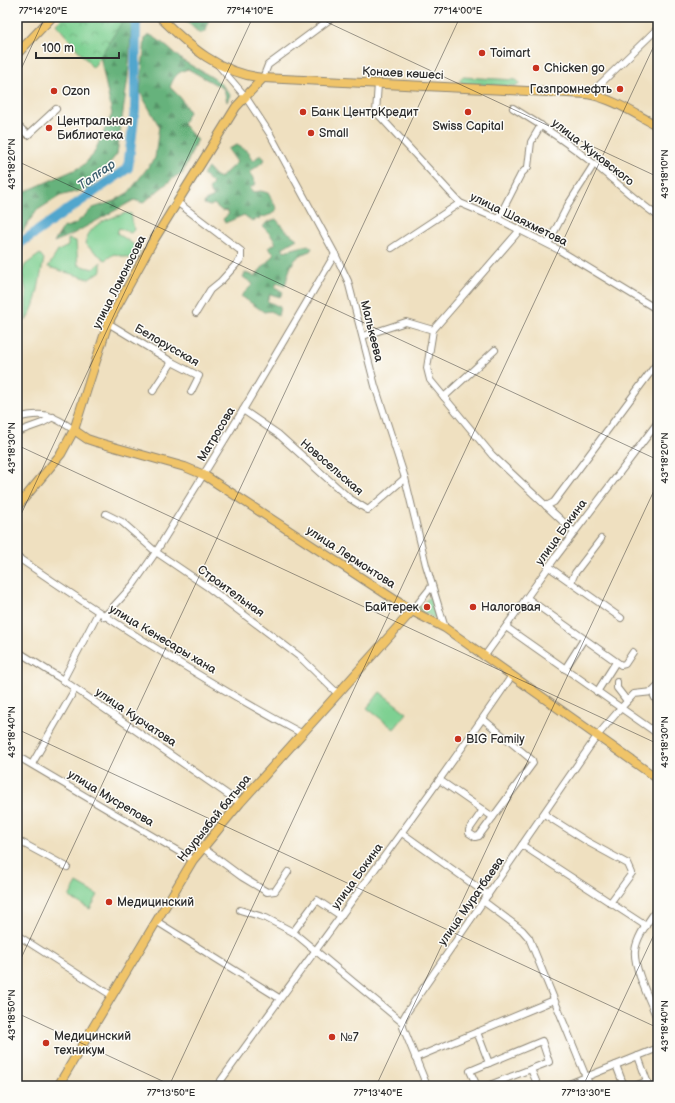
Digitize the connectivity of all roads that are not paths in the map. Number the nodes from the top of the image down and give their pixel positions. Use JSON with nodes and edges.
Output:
{"nodes":[{"id":1,"x":52,"y":17,"type":"edge"},
{"id":2,"x":160,"y":17,"type":"edge"},
{"id":3,"x":333,"y":17,"type":"edge"},
{"id":4,"x":658,"y":28,"type":"edge"},
{"id":5,"x":17,"y":54,"type":"edge"},
{"id":6,"x":219,"y":66,"type":"junction"},
{"id":7,"x":264,"y":78,"type":"junction"},
{"id":8,"x":378,"y":84,"type":"junction"},
{"id":9,"x":590,"y":94,"type":"junction"},
{"id":10,"x":245,"y":96,"type":"junction"},
{"id":11,"x":513,"y":108,"type":"dead end"},
{"id":12,"x":56,"y":109,"type":"dead end"},
{"id":13,"x":17,"y":125,"type":"edge"},
{"id":14,"x":541,"y":125,"type":"junction"},
{"id":15,"x":658,"y":126,"type":"edge"},
{"id":16,"x":594,"y":164,"type":"junction"},
{"id":17,"x":176,"y":202,"type":"junction"},
{"id":18,"x":460,"y":203,"type":"junction"},
{"id":19,"x":658,"y":216,"type":"edge"},
{"id":20,"x":498,"y":219,"type":"junction"},
{"id":21,"x":519,"y":231,"type":"junction"},
{"id":22,"x":548,"y":244,"type":"junction"},
{"id":23,"x":392,"y":248,"type":"dead end"},
{"id":24,"x":335,"y":254,"type":"junction"},
{"id":25,"x":658,"y":310,"type":"edge"},
{"id":26,"x":196,"y":313,"type":"dead end"},
{"id":27,"x":108,"y":324,"type":"junction"},
{"id":28,"x":433,"y":330,"type":"junction"},
{"id":29,"x":363,"y":336,"type":"junction"},
{"id":30,"x":495,"y":350,"type":"dead end"},
{"id":31,"x":172,"y":362,"type":"junction"},
{"id":32,"x":658,"y":362,"type":"edge"},
{"id":33,"x":153,"y":392,"type":"dead end"},
{"id":34,"x":191,"y":392,"type":"dead end"},
{"id":35,"x":444,"y":397,"type":"junction"},
{"id":36,"x":243,"y":410,"type":"junction"},
{"id":37,"x":53,"y":417,"type":"junction"},
{"id":38,"x":17,"y":418,"type":"edge"},
{"id":39,"x":658,"y":422,"type":"edge"},
{"id":40,"x":74,"y":430,"type":"junction"},
{"id":41,"x":17,"y":432,"type":"edge"},
{"id":42,"x":204,"y":475,"type":"junction"},
{"id":43,"x":405,"y":478,"type":"junction"},
{"id":44,"x":546,"y":506,"type":"junction"},
{"id":45,"x":17,"y":507,"type":"edge"},
{"id":46,"x":106,"y":514,"type":"dead end"},
{"id":47,"x":574,"y":532,"type":"junction"},
{"id":48,"x":601,"y":539,"type":"dead end"},
{"id":49,"x":156,"y":552,"type":"junction"},
{"id":50,"x":17,"y":557,"type":"edge"},
{"id":51,"x":549,"y":567,"type":"junction"},
{"id":52,"x":571,"y":582,"type":"junction"},
{"id":53,"x":432,"y":586,"type":"junction"},
{"id":54,"x":527,"y":598,"type":"junction"},
{"id":55,"x":412,"y":610,"type":"junction"},
{"id":56,"x":98,"y":613,"type":"junction"},
{"id":57,"x":104,"y":617,"type":"junction"},
{"id":58,"x":621,"y":618,"type":"dead end"},
{"id":59,"x":506,"y":627,"type":"junction"},
{"id":60,"x":445,"y":628,"type":"junction"},
{"id":61,"x":584,"y":639,"type":"junction"},
{"id":62,"x":17,"y":651,"type":"edge"},
{"id":63,"x":633,"y":652,"type":"dead end"},
{"id":64,"x":484,"y":657,"type":"junction"},
{"id":65,"x":616,"y":662,"type":"junction"},
{"id":66,"x":565,"y":669,"type":"junction"},
{"id":67,"x":511,"y":677,"type":"junction"},
{"id":68,"x":62,"y":680,"type":"junction"},
{"id":69,"x":617,"y":682,"type":"dead end"},
{"id":70,"x":658,"y":686,"type":"edge"},
{"id":71,"x":74,"y":689,"type":"junction"},
{"id":72,"x":597,"y":692,"type":"junction"},
{"id":73,"x":652,"y":692,"type":"junction"},
{"id":74,"x":337,"y":693,"type":"junction"},
{"id":75,"x":627,"y":701,"type":"junction"},
{"id":76,"x":658,"y":704,"type":"edge"},
{"id":77,"x":621,"y":708,"type":"junction"},
{"id":78,"x":483,"y":719,"type":"junction"},
{"id":79,"x":301,"y":733,"type":"junction"},
{"id":80,"x":658,"y":734,"type":"edge"},
{"id":81,"x":597,"y":736,"type":"junction"},
{"id":82,"x":17,"y":756,"type":"edge"},
{"id":83,"x":32,"y":764,"type":"junction"},
{"id":84,"x":658,"y":779,"type":"edge"},
{"id":85,"x":441,"y":781,"type":"junction"},
{"id":86,"x":240,"y":803,"type":"junction"},
{"id":87,"x":483,"y":810,"type":"junction"},
{"id":88,"x":544,"y":814,"type":"junction"},
{"id":89,"x":493,"y":817,"type":"junction"},
{"id":90,"x":402,"y":834,"type":"junction"},
{"id":91,"x":17,"y":840,"type":"edge"},
{"id":92,"x":522,"y":845,"type":"junction"},
{"id":93,"x":203,"y":848,"type":"junction"},
{"id":94,"x":193,"y":860,"type":"junction"},
{"id":95,"x":67,"y":867,"type":"dead end"},
{"id":96,"x":288,"y":872,"type":"dead end"},
{"id":97,"x":488,"y":895,"type":"junction"},
{"id":98,"x":483,"y":901,"type":"junction"},
{"id":99,"x":610,"y":903,"type":"junction"},
{"id":100,"x":658,"y":907,"type":"edge"},
{"id":101,"x":240,"y":910,"type":"dead end"},
{"id":102,"x":341,"y":916,"type":"junction"},
{"id":103,"x":156,"y":921,"type":"junction"},
{"id":104,"x":646,"y":926,"type":"junction"},
{"id":105,"x":293,"y":932,"type":"junction"},
{"id":106,"x":17,"y":935,"type":"edge"},
{"id":107,"x":316,"y":950,"type":"junction"},
{"id":108,"x":111,"y":995,"type":"junction"},
{"id":109,"x":280,"y":998,"type":"junction"},
{"id":110,"x":554,"y":1000,"type":"junction"},
{"id":111,"x":658,"y":1021,"type":"edge"},
{"id":112,"x":403,"y":1022,"type":"junction"},
{"id":113,"x":477,"y":1032,"type":"junction"},
{"id":114,"x":658,"y":1048,"type":"edge"},
{"id":115,"x":638,"y":1056,"type":"junction"},
{"id":116,"x":415,"y":1058,"type":"junction"},
{"id":117,"x":489,"y":1063,"type":"junction"},
{"id":118,"x":616,"y":1065,"type":"junction"},
{"id":119,"x":532,"y":1069,"type":"junction"},
{"id":120,"x":586,"y":1077,"type":"junction"},
{"id":121,"x":648,"y":1084,"type":"edge"},
{"id":122,"x":58,"y":1086,"type":"edge"},
{"id":123,"x":217,"y":1086,"type":"edge"},
{"id":124,"x":427,"y":1086,"type":"edge"},
{"id":125,"x":477,"y":1086,"type":"edge"},
{"id":126,"x":487,"y":1086,"type":"edge"},
{"id":127,"x":538,"y":1086,"type":"edge"},
{"id":128,"x":564,"y":1086,"type":"edge"},
{"id":129,"x":590,"y":1086,"type":"edge"},
{"id":130,"x":624,"y":1086,"type":"edge"},
{"id":131,"x":635,"y":1086,"type":"edge"}],
"edges":[{"from":1,"to":5,"type":"main road"},
{"from":2,"to":6,"type":"main road","name":"Қонаев көшесі"},
{"from":3,"to":7,"type":"street"},
{"from":4,"to":9,"type":"street"},
{"from":6,"to":7,"type":"main road","name":"Қонаев көшесі"},
{"from":6,"to":10,"type":"street","name":"Малькеева"},
{"from":7,"to":8,"type":"main road","name":"Қонаев көшесі"},
{"from":7,"to":10,"type":"main road","name":"улица Ломоносова"},
{"from":8,"to":9,"type":"main road","name":"Қонаев көшесі"},
{"from":8,"to":18,"type":"street","name":"улица Шаяхметова"},
{"from":9,"to":15,"type":"main road","name":"Қонаев көшесі"},
{"from":10,"to":17,"type":"main road","name":"улица Ломоносова"},
{"from":10,"to":24,"type":"street","name":"Малькеева"},
{"from":11,"to":14,"type":"street","name":"улица Жуковского"},
{"from":12,"to":13,"type":"street"},
{"from":14,"to":16,"type":"street","name":"улица Жуковского"},
{"from":14,"to":20,"type":"street"},
{"from":16,"to":19,"type":"street","name":"улица Жуковского"},
{"from":16,"to":22,"type":"street"},
{"from":17,"to":26,"type":"street"},
{"from":17,"to":27,"type":"main road","name":"улица Ломоносова"},
{"from":18,"to":20,"type":"street","name":"улица Шаяхметова"},
{"from":18,"to":23,"type":"street"},
{"from":20,"to":21,"type":"street","name":"улица Шаяхметова"},
{"from":21,"to":22,"type":"street","name":"улица Шаяхметова"},
{"from":21,"to":28,"type":"street"},
{"from":22,"to":25,"type":"street","name":"улица Шаяхметова"},
{"from":24,"to":29,"type":"street","name":"Малькеева"},
{"from":24,"to":36,"type":"street","name":"Матросова"},
{"from":27,"to":31,"type":"street","name":"Белорусская"},
{"from":27,"to":40,"type":"main road","name":"улица Ломоносова"},
{"from":28,"to":29,"type":"street"},
{"from":28,"to":35,"type":"street"},
{"from":29,"to":43,"type":"street","name":"Малькеева"},
{"from":30,"to":35,"type":"street"},
{"from":31,"to":33,"type":"street"},
{"from":31,"to":34,"type":"street","name":"Белорусская"},
{"from":32,"to":44,"type":"street"},
{"from":35,"to":44,"type":"street"},
{"from":36,"to":42,"type":"street","name":"Матросова"},
{"from":36,"to":43,"type":"street","name":"Новосельская"},
{"from":37,"to":38,"type":"street"},
{"from":37,"to":40,"type":"street"},
{"from":37,"to":41,"type":"street"},
{"from":39,"to":47,"type":"street","name":"улица Бокина"},
{"from":40,"to":42,"type":"main road","name":"улица Лермонтова"},
{"from":40,"to":45,"type":"main road","name":"улица Ломоносова"},
{"from":42,"to":49,"type":"street","name":"Матросова"},
{"from":42,"to":55,"type":"main road","name":"улица Лермонтова"},
{"from":43,"to":53,"type":"street","name":"Малькеева"},
{"from":44,"to":47,"type":"street"},
{"from":46,"to":49,"type":"street","name":"Строительная"},
{"from":47,"to":51,"type":"street","name":"улица Бокина"},
{"from":48,"to":52,"type":"street"},
{"from":49,"to":57,"type":"street","name":"Матросова"},
{"from":49,"to":74,"type":"street","name":"Строительная"},
{"from":50,"to":56,"type":"street","name":"улица Кенесары хана"},
{"from":51,"to":52,"type":"street"},
{"from":51,"to":54,"type":"street","name":"улица Бокина"},
{"from":52,"to":58,"type":"street"},
{"from":53,"to":55,"type":"street"},
{"from":53,"to":60,"type":"street","name":"Малькеева"},
{"from":54,"to":59,"type":"street","name":"улица Бокина"},
{"from":54,"to":61,"type":"street"},
{"from":55,"to":60,"type":"main road","name":"улица Лермонтова"},
{"from":55,"to":74,"type":"main road","name":"Наурызбай батыра"},
{"from":56,"to":57,"type":"street","name":"улица Кенесары хана"},
{"from":56,"to":68,"type":"street"},
{"from":57,"to":79,"type":"street","name":"улица Кенесары хана"},
{"from":59,"to":64,"type":"street","name":"улица Бокина"},
{"from":59,"to":66,"type":"street"},
{"from":60,"to":64,"type":"main road","name":"улица Лермонтова"},
{"from":61,"to":65,"type":"street"},
{"from":61,"to":66,"type":"street"},
{"from":62,"to":68,"type":"street","name":"улица Курчатова"},
{"from":63,"to":65,"type":"street"},
{"from":64,"to":67,"type":"main road","name":"улица Лермонтова"},
{"from":65,"to":72,"type":"street"},
{"from":66,"to":72,"type":"street"},
{"from":67,"to":78,"type":"street","name":"улица Бокина"},
{"from":67,"to":81,"type":"main road","name":"улица Лермонтова"},
{"from":68,"to":71,"type":"street","name":"улица Курчатова"},
{"from":69,"to":75,"type":"street"},
{"from":70,"to":73,"type":"street"},
{"from":71,"to":83,"type":"street"},
{"from":71,"to":86,"type":"street","name":"улица Курчатова"},
{"from":72,"to":77,"type":"street"},
{"from":73,"to":75,"type":"street"},
{"from":73,"to":76,"type":"street"},
{"from":74,"to":79,"type":"main road","name":"Наурызбай батыра"},
{"from":75,"to":77,"type":"street","name":"улица Муратбаева"},
{"from":77,"to":80,"type":"street"},
{"from":77,"to":81,"type":"street","name":"улица Муратбаева"},
{"from":78,"to":85,"type":"street","name":"улица Бокина"},
{"from":78,"to":89,"type":"street"},
{"from":79,"to":86,"type":"main road","name":"Наурызбай батыра"},
{"from":81,"to":84,"type":"main road","name":"улица Лермонтова"},
{"from":81,"to":88,"type":"street","name":"улица Муратбаева"},
{"from":82,"to":83,"type":"street","name":"улица Мусрепова"},
{"from":83,"to":94,"type":"street","name":"улица Мусрепова"},
{"from":85,"to":87,"type":"street"},
{"from":85,"to":90,"type":"street","name":"улица Бокина"},
{"from":86,"to":93,"type":"main road","name":"Наурызбай батыра"},
{"from":87,"to":89,"type":"street"},
{"from":87,"to":89,"type":"street"},
{"from":88,"to":92,"type":"street","name":"улица Муратбаева"},
{"from":88,"to":99,"type":"street"},
{"from":90,"to":97,"type":"street"},
{"from":90,"to":102,"type":"street","name":"улица Бокина"},
{"from":91,"to":95,"type":"street"},
{"from":92,"to":97,"type":"street","name":"улица Муратбаева"},
{"from":92,"to":99,"type":"street"},
{"from":93,"to":94,"type":"main road","name":"Наурызбай батыра"},
{"from":93,"to":96,"type":"street"},
{"from":94,"to":103,"type":"main road","name":"Наурызбай батыра"},
{"from":97,"to":98,"type":"street","name":"улица Муратбаева"},
{"from":98,"to":110,"type":"street"},
{"from":98,"to":112,"type":"street","name":"улица Муратбаева"},
{"from":99,"to":104,"type":"street"},
{"from":100,"to":104,"type":"street"},
{"from":101,"to":105,"type":"street"},
{"from":102,"to":105,"type":"street"},
{"from":102,"to":107,"type":"street","name":"улица Бокина"},
{"from":103,"to":108,"type":"main road","name":"Наурызбай батыра"},
{"from":103,"to":109,"type":"street"},
{"from":104,"to":111,"type":"street"},
{"from":105,"to":107,"type":"street"},
{"from":106,"to":108,"type":"street"},
{"from":107,"to":109,"type":"street","name":"улица Бокина"},
{"from":107,"to":112,"type":"street"},
{"from":108,"to":122,"type":"main road","name":"Наурызбай батыра"},
{"from":109,"to":123,"type":"street","name":"улица Бокина"},
{"from":110,"to":113,"type":"street"},
{"from":110,"to":120,"type":"street"},
{"from":112,"to":116,"type":"street"},
{"from":113,"to":116,"type":"street"},
{"from":113,"to":117,"type":"street"},
{"from":114,"to":115,"type":"street"},
{"from":115,"to":118,"type":"street"},
{"from":115,"to":121,"type":"street"},
{"from":116,"to":124,"type":"street"},
{"from":117,"to":119,"type":"street"},
{"from":117,"to":125,"type":"street"},
{"from":118,"to":120,"type":"street"},
{"from":118,"to":130,"type":"street"},
{"from":119,"to":126,"type":"street"},
{"from":119,"to":127,"type":"street"},
{"from":120,"to":128,"type":"street"},
{"from":120,"to":129,"type":"street"},
{"from":121,"to":131,"type":"street"}]}
